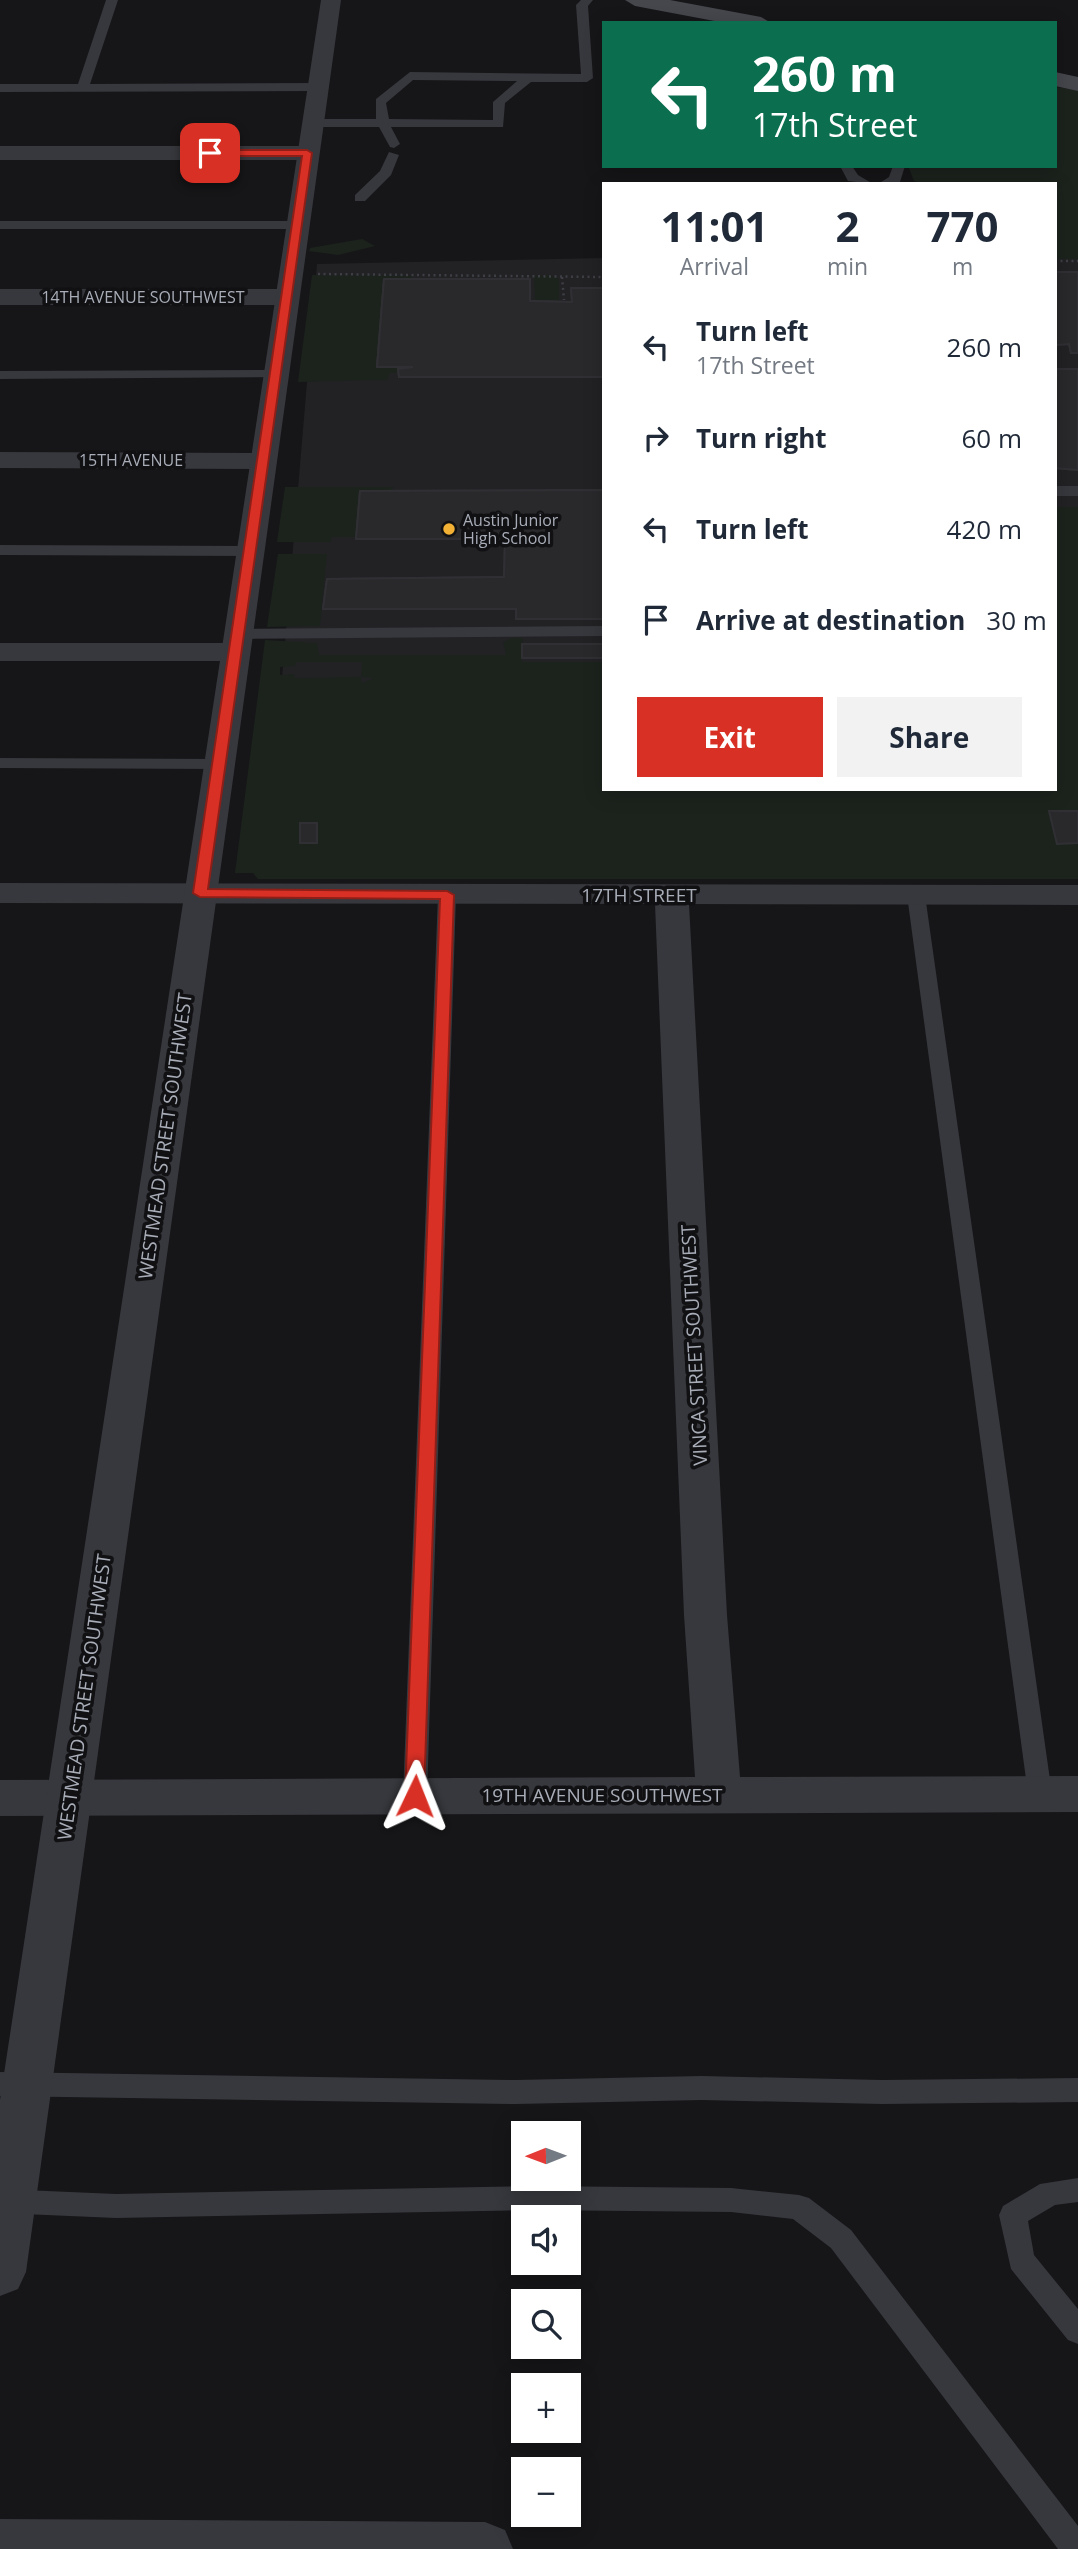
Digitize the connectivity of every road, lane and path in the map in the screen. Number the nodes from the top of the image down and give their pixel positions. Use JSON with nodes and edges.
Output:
{"nodes":[{"id":1,"x":112,"y":0,"type":"edge"},
{"id":2,"x":331,"y":0,"type":"edge"},
{"id":3,"x":587,"y":0,"type":"edge"},
{"id":4,"x":635,"y":0,"type":"edge"},
{"id":5,"x":750,"y":21,"type":"edge"},
{"id":6,"x":528,"y":78,"type":"junction"},
{"id":7,"x":1057,"y":79,"type":"edge"},
{"id":8,"x":1078,"y":83,"type":"edge"},
{"id":9,"x":318,"y":87,"type":"junction"},
{"id":10,"x":0,"y":88,"type":"edge"},
{"id":11,"x":83,"y":88,"type":"junction"},
{"id":12,"x":383,"y":123,"type":"junction"},
{"id":13,"x":310,"y":138,"type":"junction"},
{"id":14,"x":0,"y":153,"type":"edge"},
{"id":15,"x":847,"y":168,"type":"edge"},
{"id":16,"x":898,"y":168,"type":"edge"},
{"id":17,"x":862,"y":182,"type":"edge"},
{"id":18,"x":888,"y":182,"type":"edge"},
{"id":19,"x":360,"y":198,"type":"dead end"},
{"id":20,"x":0,"y":225,"type":"edge"},
{"id":21,"x":296,"y":225,"type":"junction"},
{"id":22,"x":1057,"y":261,"type":"edge"},
{"id":23,"x":1078,"y":261,"type":"edge"},
{"id":24,"x":562,"y":277,"type":"junction"},
{"id":25,"x":602,"y":277,"type":"edge"},
{"id":26,"x":298,"y":286,"type":"junction"},
{"id":27,"x":0,"y":297,"type":"edge"},
{"id":28,"x":564,"y":300,"type":"dead end"},
{"id":29,"x":275,"y":374,"type":"junction"},
{"id":30,"x":0,"y":375,"type":"edge"},
{"id":31,"x":0,"y":460,"type":"edge"},
{"id":32,"x":263,"y":461,"type":"junction"},
{"id":33,"x":1057,"y":491,"type":"edge"},
{"id":34,"x":1078,"y":491,"type":"edge"},
{"id":35,"x":0,"y":550,"type":"edge"},
{"id":36,"x":250,"y":551,"type":"junction"},
{"id":37,"x":602,"y":631,"type":"edge"},
{"id":38,"x":237,"y":643,"type":"junction"},
{"id":39,"x":0,"y":652,"type":"edge"},
{"id":40,"x":0,"y":763,"type":"edge"},
{"id":41,"x":219,"y":764,"type":"junction"},
{"id":42,"x":0,"y":893,"type":"edge"},
{"id":43,"x":200,"y":893,"type":"junction"},
{"id":44,"x":447,"y":895,"type":"junction"},
{"id":45,"x":672,"y":895,"type":"junction"},
{"id":46,"x":916,"y":895,"type":"junction"},
{"id":47,"x":1078,"y":895,"type":"edge"},
{"id":48,"x":1059,"y":1794,"type":"edge"},
{"id":49,"x":719,"y":1795,"type":"junction"},
{"id":50,"x":415,"y":1796,"type":"junction"},
{"id":51,"x":69,"y":1797,"type":"junction"},
{"id":52,"x":0,"y":1798,"type":"edge"},
{"id":53,"x":14,"y":2083,"type":"edge"},
{"id":54,"x":1078,"y":2090,"type":"edge"},
{"id":55,"x":1078,"y":2190,"type":"edge"},
{"id":56,"x":5,"y":2201,"type":"edge"},
{"id":57,"x":0,"y":2272,"type":"edge"},
{"id":58,"x":1078,"y":2331,"type":"edge"},
{"id":59,"x":0,"y":2546,"type":"edge"},
{"id":60,"x":485,"y":2549,"type":"edge"},
{"id":61,"x":1077,"y":2549,"type":"edge"}],
"edges":[{"from":1,"to":11,"type":"lane"},
{"from":2,"to":9,"type":"street","name":"WESTMEAD STREET SOUTHWEST"},
{"from":3,"to":6,"type":"lane"},
{"from":4,"to":5,"type":"main road"},
{"from":6,"to":12,"type":"lane"},
{"from":6,"to":12,"type":"lane"},
{"from":7,"to":8,"type":"main road"},
{"from":9,"to":11,"type":"lane"},
{"from":9,"to":13,"type":"street","name":"WESTMEAD STREET SOUTHWEST"},
{"from":10,"to":11,"type":"lane"},
{"from":12,"to":13,"type":"lane"},
{"from":12,"to":19,"type":"lane"},
{"from":13,"to":14,"type":"street"},
{"from":13,"to":21,"type":"street","name":"WESTMEAD STREET SOUTHWEST"},
{"from":15,"to":17,"type":"lane"},
{"from":16,"to":18,"type":"lane"},
{"from":20,"to":21,"type":"lane"},
{"from":21,"to":26,"type":"street","name":"WESTMEAD STREET SOUTHWEST"},
{"from":22,"to":23,"type":"path"},
{"from":24,"to":25,"type":"path"},
{"from":24,"to":26,"type":"path"},
{"from":24,"to":28,"type":"path"},
{"from":26,"to":27,"type":"street","name":"14TH AVENUE SOUTHWEST"},
{"from":26,"to":29,"type":"street","name":"WESTMEAD STREET SOUTHWEST"},
{"from":29,"to":30,"type":"lane"},
{"from":29,"to":32,"type":"street","name":"WESTMEAD STREET SOUTHWEST"},
{"from":31,"to":32,"type":"street","name":"15TH AVENUE"},
{"from":32,"to":36,"type":"street","name":"WESTMEAD STREET SOUTHWEST"},
{"from":33,"to":34,"type":"lane"},
{"from":35,"to":36,"type":"lane"},
{"from":36,"to":38,"type":"street","name":"WESTMEAD STREET SOUTHWEST"},
{"from":37,"to":38,"type":"lane"},
{"from":38,"to":39,"type":"street"},
{"from":38,"to":41,"type":"street","name":"WESTMEAD STREET SOUTHWEST"},
{"from":40,"to":41,"type":"lane"},
{"from":41,"to":43,"type":"street","name":"WESTMEAD STREET SOUTHWEST"},
{"from":42,"to":43,"type":"street","name":"17TH STREET"},
{"from":43,"to":44,"type":"street","name":"17TH STREET"},
{"from":43,"to":51,"type":"street","name":"WESTMEAD STREET SOUTHWEST"},
{"from":44,"to":45,"type":"street","name":"17TH STREET"},
{"from":44,"to":50,"type":"lane"},
{"from":45,"to":46,"type":"street","name":"17TH STREET"},
{"from":45,"to":49,"type":"street","name":"VINCA STREET SOUTHWEST"},
{"from":46,"to":47,"type":"street","name":"17TH STREET"},
{"from":46,"to":48,"type":"lane"},
{"from":48,"to":49,"type":"street","name":"19TH AVENUE SOUTHWEST"},
{"from":49,"to":50,"type":"street","name":"19TH AVENUE SOUTHWEST"},
{"from":50,"to":51,"type":"street","name":"19TH AVENUE SOUTHWEST"},
{"from":51,"to":52,"type":"street","name":"19TH AVENUE SOUTHWEST"},
{"from":51,"to":53,"type":"street","name":"WESTMEAD STREET SOUTHWEST"},
{"from":53,"to":54,"type":"lane"},
{"from":53,"to":56,"type":"street","name":"WESTMEAD STREET SOUTHWEST"},
{"from":55,"to":58,"type":"lane"},
{"from":56,"to":57,"type":"street","name":"WESTMEAD STREET SOUTHWEST"},
{"from":56,"to":61,"type":"lane"},
{"from":59,"to":60,"type":"street"}]}
